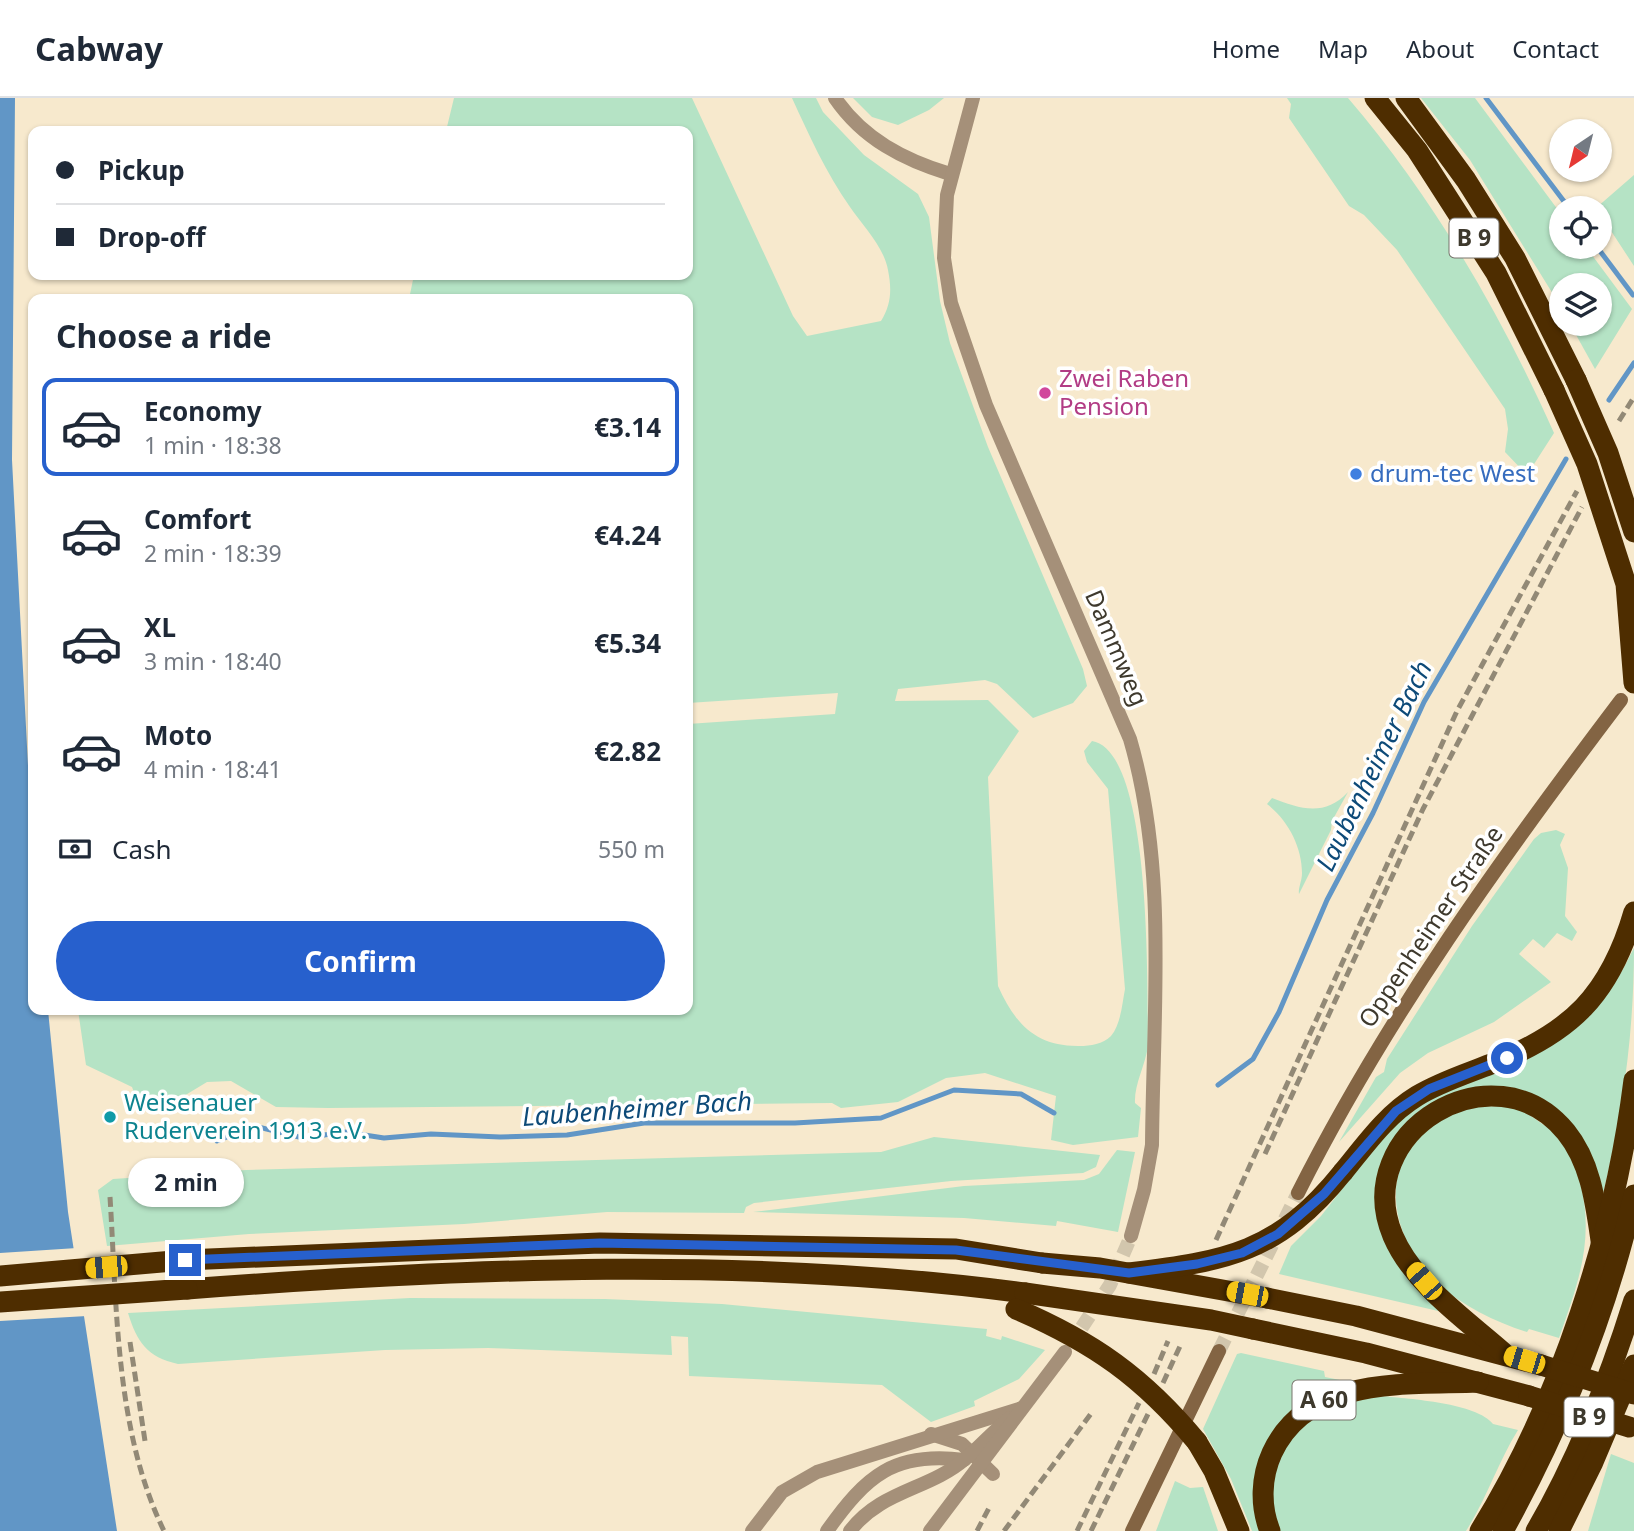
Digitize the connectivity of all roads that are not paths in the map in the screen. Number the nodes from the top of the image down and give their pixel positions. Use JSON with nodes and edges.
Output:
{"nodes":[{"id":1,"x":835,"y":98,"type":"edge"},
{"id":2,"x":973,"y":98,"type":"edge"},
{"id":3,"x":1376,"y":98,"type":"edge"},
{"id":4,"x":1406,"y":98,"type":"edge"},
{"id":5,"x":950,"y":174,"type":"junction"},
{"id":6,"x":1634,"y":532,"type":"edge"},
{"id":7,"x":1626,"y":584,"type":"junction"},
{"id":8,"x":1634,"y":615,"type":"edge"},
{"id":9,"x":1628,"y":692,"type":"edge"},
{"id":10,"x":1634,"y":912,"type":"edge"},
{"id":11,"x":1634,"y":1080,"type":"edge"},
{"id":12,"x":1298,"y":1193,"type":"tunnel mouth"},
{"id":13,"x":1634,"y":1195,"type":"edge"},
{"id":14,"x":1131,"y":1236,"type":"tunnel mouth"},
{"id":15,"x":1602,"y":1247,"type":"junction"},
{"id":16,"x":1129,"y":1273,"type":"junction"},
{"id":17,"x":0,"y":1276,"type":"edge"},
{"id":18,"x":1634,"y":1300,"type":"edge"},
{"id":19,"x":1021,"y":1301,"type":"junction"},
{"id":20,"x":0,"y":1302,"type":"edge"},
{"id":21,"x":1219,"y":1351,"type":"tunnel mouth"},
{"id":22,"x":1065,"y":1352,"type":"tunnel mouth"},
{"id":23,"x":1506,"y":1355,"type":"junction"},
{"id":24,"x":1634,"y":1365,"type":"edge"},
{"id":25,"x":1478,"y":1382,"type":"junction"},
{"id":26,"x":1634,"y":1394,"type":"edge"},
{"id":27,"x":1021,"y":1408,"type":"junction"},
{"id":28,"x":1631,"y":1427,"type":"edge"},
{"id":29,"x":929,"y":1434,"type":"junction"},
{"id":30,"x":973,"y":1458,"type":"junction"},
{"id":31,"x":993,"y":1474,"type":"dead end"},
{"id":32,"x":1574,"y":1503,"type":"junction"},
{"id":33,"x":1146,"y":1505,"type":"junction"},
{"id":34,"x":752,"y":1531,"type":"edge"},
{"id":35,"x":827,"y":1531,"type":"edge"},
{"id":36,"x":850,"y":1531,"type":"edge"},
{"id":37,"x":930,"y":1531,"type":"edge"},
{"id":38,"x":1132,"y":1531,"type":"edge"},
{"id":39,"x":1140,"y":1531,"type":"edge"},
{"id":40,"x":1239,"y":1531,"type":"edge"},
{"id":41,"x":1270,"y":1531,"type":"edge"},
{"id":42,"x":1480,"y":1531,"type":"edge"},
{"id":43,"x":1503,"y":1531,"type":"edge"},
{"id":44,"x":1536,"y":1531,"type":"edge"},
{"id":45,"x":1559,"y":1531,"type":"edge"},
{"id":46,"x":1572,"y":1531,"type":"edge"}],
"edges":[{"from":1,"to":5,"type":"street"},
{"from":2,"to":5,"type":"street","name":"Dammweg"},
{"from":3,"to":7,"type":"highway","number":"B 9","bridge":true},
{"from":4,"to":6,"type":"highway","number":"B 9","bridge":true},
{"from":5,"to":14,"type":"street","name":"Dammweg"},
{"from":7,"to":8,"type":"highway","number":"B 9","bridge":true},
{"from":7,"to":9,"type":"highway","bridge":true},
{"from":9,"to":12,"type":"main road","name":"Oppenheimer Straße"},
{"from":10,"to":16,"type":"highway","bridge":true},
{"from":11,"to":15,"type":"highway"},
{"from":13,"to":43,"type":"highway","number":"B 9"},
{"from":15,"to":23,"type":"highway"},
{"from":15,"to":42,"type":"highway"},
{"from":16,"to":17,"type":"highway","bridge":true},
{"from":16,"to":23,"type":"highway","bridge":true},
{"from":18,"to":44,"type":"highway","number":"B 9"},
{"from":19,"to":20,"type":"highway","number":"A 60","bridge":true},
{"from":19,"to":25,"type":"highway","number":"A 60","bridge":true},
{"from":19,"to":40,"type":"highway","bridge":true},
{"from":21,"to":33,"type":"main road"},
{"from":22,"to":27,"type":"street"},
{"from":23,"to":26,"type":"highway","bridge":true},
{"from":24,"to":32,"type":"highway"},
{"from":25,"to":28,"type":"highway","number":"A 60","bridge":true},
{"from":25,"to":41,"type":"highway","number":"A 60"},
{"from":27,"to":29,"type":"street"},
{"from":27,"to":30,"type":"street"},
{"from":27,"to":30,"type":"street"},
{"from":29,"to":30,"type":"street"},
{"from":29,"to":34,"type":"street"},
{"from":30,"to":31,"type":"street"},
{"from":30,"to":35,"type":"street"},
{"from":30,"to":36,"type":"street"},
{"from":30,"to":37,"type":"street"},
{"from":32,"to":45,"type":"highway"},
{"from":32,"to":46,"type":"highway"},
{"from":33,"to":38,"type":"main road"},
{"from":33,"to":39,"type":"main road"}]}
